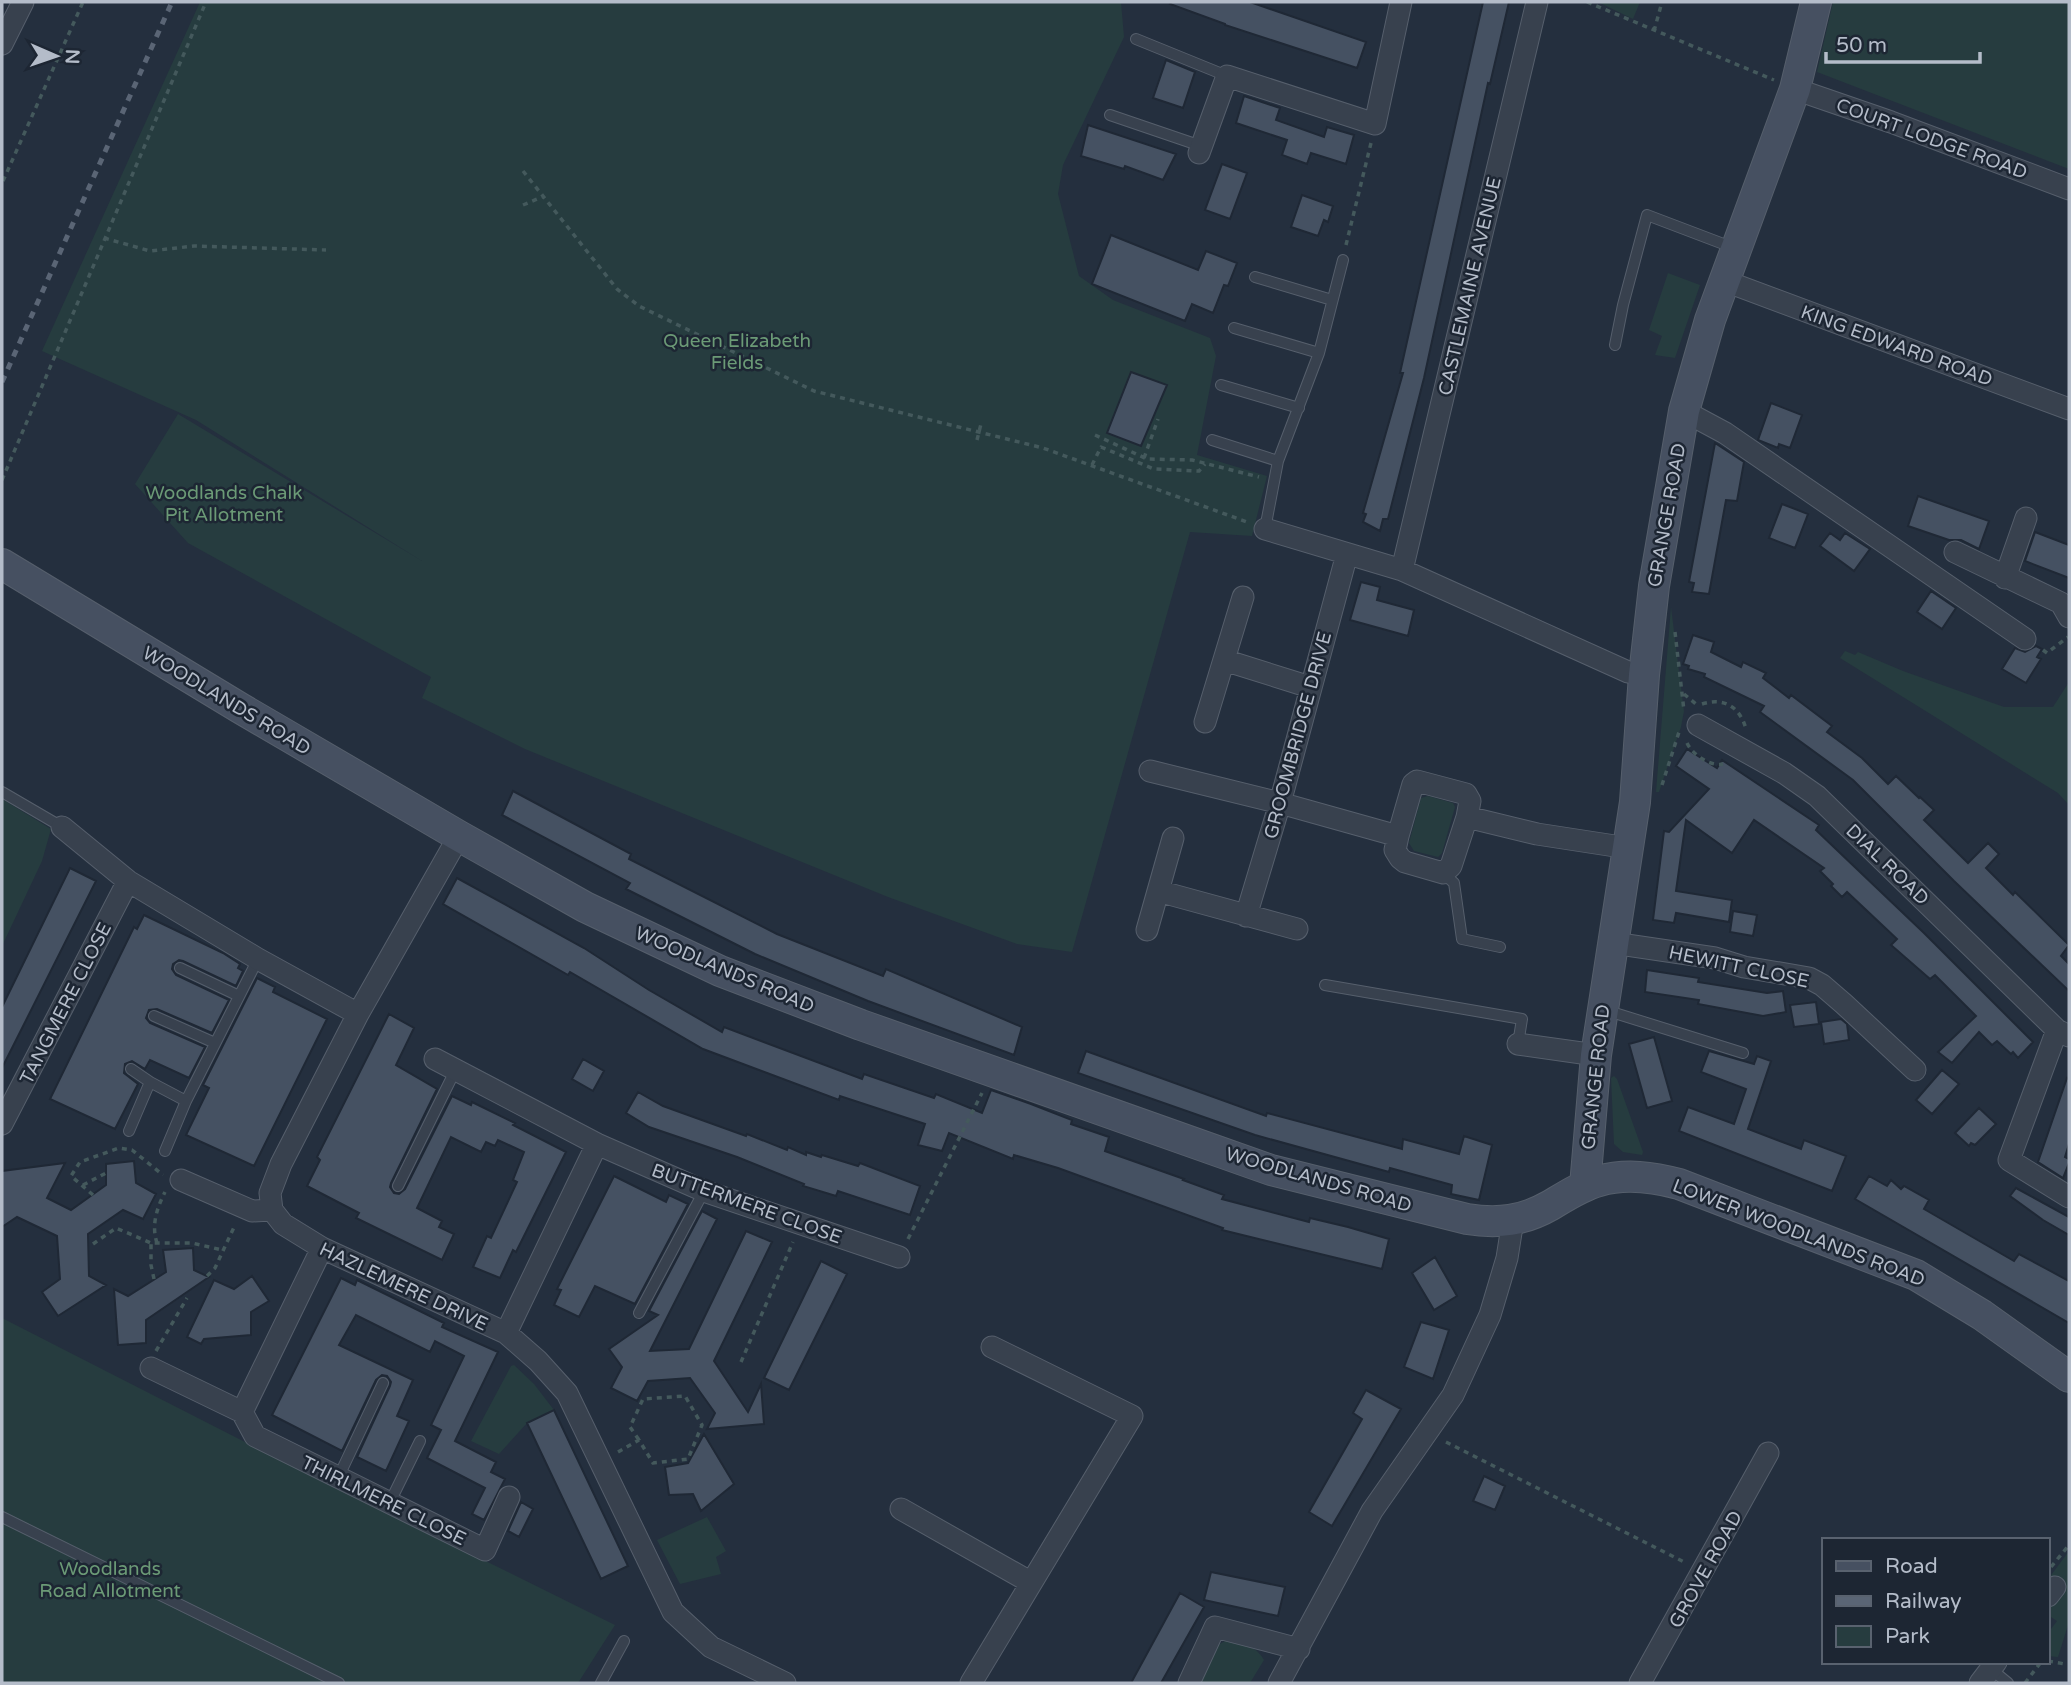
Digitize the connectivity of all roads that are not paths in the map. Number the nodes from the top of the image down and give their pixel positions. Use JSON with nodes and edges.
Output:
{"nodes":[{"id":1,"x":23,"y":2,"type":"edge"},
{"id":2,"x":1401,"y":2,"type":"edge"},
{"id":3,"x":1537,"y":2,"type":"edge"},
{"id":4,"x":1816,"y":2,"type":"edge"},
{"id":5,"x":1136,"y":38,"type":"dead end"},
{"id":6,"x":2,"y":44,"type":"edge"},
{"id":7,"x":1227,"y":76,"type":"junction"},
{"id":8,"x":1795,"y":89,"type":"junction"},
{"id":9,"x":1110,"y":115,"type":"dead end"},
{"id":10,"x":1200,"y":149,"type":"joint"},
{"id":11,"x":2069,"y":189,"type":"edge"},
{"id":12,"x":1737,"y":249,"type":"junction"},
{"id":13,"x":1343,"y":260,"type":"road end"},
{"id":14,"x":1255,"y":277,"type":"dead end"},
{"id":15,"x":1725,"y":281,"type":"junction"},
{"id":16,"x":1332,"y":300,"type":"junction"},
{"id":17,"x":1234,"y":328,"type":"dead end"},
{"id":18,"x":1615,"y":345,"type":"dead end"},
{"id":19,"x":1319,"y":353,"type":"junction"},
{"id":20,"x":1221,"y":385,"type":"dead end"},
{"id":21,"x":1298,"y":408,"type":"junction"},
{"id":22,"x":2069,"y":409,"type":"edge"},
{"id":23,"x":1684,"y":411,"type":"junction"},
{"id":24,"x":1212,"y":440,"type":"dead end"},
{"id":25,"x":1278,"y":461,"type":"junction"},
{"id":26,"x":2026,"y":518,"type":"dead end"},
{"id":27,"x":1265,"y":529,"type":"joint"},
{"id":28,"x":1955,"y":552,"type":"dead end"},
{"id":29,"x":1348,"y":554,"type":"junction"},
{"id":30,"x":2,"y":564,"type":"edge"},
{"id":31,"x":1402,"y":570,"type":"junction"},
{"id":32,"x":2006,"y":578,"type":"junction"},
{"id":33,"x":1243,"y":597,"type":"dead end"},
{"id":34,"x":2069,"y":617,"type":"edge"},
{"id":35,"x":2025,"y":639,"type":"road end"},
{"id":36,"x":1224,"y":660,"type":"junction"},
{"id":37,"x":1644,"y":675,"type":"junction"},
{"id":38,"x":1310,"y":687,"type":"junction"},
{"id":39,"x":1690,"y":719,"type":"road end"},
{"id":40,"x":1205,"y":722,"type":"dead end"},
{"id":41,"x":1150,"y":771,"type":"dead end"},
{"id":42,"x":2,"y":792,"type":"edge"},
{"id":43,"x":1280,"y":803,"type":"junction"},
{"id":44,"x":1467,"y":817,"type":"junction"},
{"id":45,"x":62,"y":827,"type":"joint"},
{"id":46,"x":458,"y":836,"type":"junction"},
{"id":47,"x":1398,"y":836,"type":"junction"},
{"id":48,"x":1173,"y":838,"type":"dead end"},
{"id":49,"x":1628,"y":848,"type":"junction"},
{"id":50,"x":1443,"y":873,"type":"junction"},
{"id":51,"x":128,"y":881,"type":"junction"},
{"id":52,"x":1158,"y":891,"type":"junction"},
{"id":53,"x":1246,"y":916,"type":"junction"},
{"id":54,"x":1297,"y":929,"type":"dead end"},
{"id":55,"x":1147,"y":930,"type":"dead end"},
{"id":56,"x":1613,"y":943,"type":"junction"},
{"id":57,"x":1500,"y":947,"type":"dead end"},
{"id":58,"x":258,"y":959,"type":"junction"},
{"id":59,"x":180,"y":968,"type":"dead end"},
{"id":60,"x":1325,"y":985,"type":"dead end"},
{"id":61,"x":239,"y":996,"type":"junction"},
{"id":62,"x":1603,"y":1009,"type":"junction"},
{"id":63,"x":358,"y":1014,"type":"junction"},
{"id":64,"x":154,"y":1016,"type":"dead end"},
{"id":65,"x":2063,"y":1033,"type":"edge"},
{"id":66,"x":215,"y":1043,"type":"junction"},
{"id":67,"x":1518,"y":1044,"type":"joint"},
{"id":68,"x":1743,"y":1053,"type":"dead end"},
{"id":69,"x":1596,"y":1055,"type":"junction"},
{"id":70,"x":435,"y":1059,"type":"dead end"},
{"id":71,"x":131,"y":1069,"type":"dead end"},
{"id":72,"x":456,"y":1069,"type":"junction"},
{"id":73,"x":1915,"y":1070,"type":"dead end"},
{"id":74,"x":150,"y":1082,"type":"junction"},
{"id":75,"x":186,"y":1101,"type":"junction"},
{"id":76,"x":2,"y":1125,"type":"edge"},
{"id":77,"x":129,"y":1131,"type":"dead end"},
{"id":78,"x":597,"y":1144,"type":"junction"},
{"id":79,"x":165,"y":1151,"type":"dead end"},
{"id":80,"x":181,"y":1180,"type":"dead end"},
{"id":81,"x":398,"y":1186,"type":"dead end"},
{"id":82,"x":1585,"y":1186,"type":"junction"},
{"id":83,"x":704,"y":1191,"type":"junction"},
{"id":84,"x":2069,"y":1197,"type":"edge"},
{"id":85,"x":272,"y":1210,"type":"junction"},
{"id":86,"x":1513,"y":1220,"type":"junction"},
{"id":87,"x":322,"y":1248,"type":"junction"},
{"id":88,"x":899,"y":1257,"type":"road end"},
{"id":89,"x":639,"y":1312,"type":"dead end"},
{"id":90,"x":506,"y":1333,"type":"junction"},
{"id":91,"x":992,"y":1347,"type":"dead end"},
{"id":92,"x":151,"y":1368,"type":"dead end"},
{"id":93,"x":2069,"y":1377,"type":"edge"},
{"id":94,"x":383,"y":1383,"type":"dead end"},
{"id":95,"x":242,"y":1412,"type":"junction"},
{"id":96,"x":420,"y":1441,"type":"dead end"},
{"id":97,"x":1768,"y":1453,"type":"dead end"},
{"id":98,"x":338,"y":1478,"type":"junction"},
{"id":99,"x":509,"y":1497,"type":"dead end"},
{"id":100,"x":389,"y":1504,"type":"junction"},
{"id":101,"x":901,"y":1509,"type":"dead end"},
{"id":102,"x":2,"y":1517,"type":"edge"},
{"id":103,"x":1030,"y":1581,"type":"junction"},
{"id":104,"x":624,"y":1641,"type":"dead end"},
{"id":105,"x":1299,"y":1649,"type":"junction"},
{"id":106,"x":1989,"y":1672,"type":"edge"},
{"id":107,"x":339,"y":1683,"type":"edge"},
{"id":108,"x":601,"y":1683,"type":"edge"},
{"id":109,"x":785,"y":1683,"type":"edge"},
{"id":110,"x":971,"y":1683,"type":"edge"},
{"id":111,"x":1189,"y":1683,"type":"edge"},
{"id":112,"x":1279,"y":1683,"type":"edge"},
{"id":113,"x":1640,"y":1683,"type":"edge"},
{"id":114,"x":2008,"y":1683,"type":"edge"}],
"edges":[{"from":1,"to":6,"type":"street"},
{"from":2,"to":7,"type":"street"},
{"from":3,"to":31,"type":"street","name":"CASTLEMAINE AVENUE"},
{"from":4,"to":8,"type":"street","name":"GRANGE ROAD"},
{"from":5,"to":7,"type":"lane"},
{"from":7,"to":10,"type":"street"},
{"from":8,"to":11,"type":"street","name":"COURT LODGE ROAD"},
{"from":8,"to":12,"type":"street","name":"GRANGE ROAD"},
{"from":9,"to":10,"type":"lane"},
{"from":12,"to":15,"type":"street","name":"GRANGE ROAD"},
{"from":12,"to":18,"type":"lane"},
{"from":13,"to":16,"type":"lane"},
{"from":14,"to":16,"type":"lane"},
{"from":15,"to":22,"type":"street","name":"KING EDWARD ROAD"},
{"from":15,"to":23,"type":"street","name":"GRANGE ROAD"},
{"from":16,"to":19,"type":"lane"},
{"from":17,"to":19,"type":"lane"},
{"from":19,"to":21,"type":"lane"},
{"from":20,"to":21,"type":"lane"},
{"from":21,"to":25,"type":"lane"},
{"from":23,"to":35,"type":"street","name":"GRANGE ROAD"},
{"from":23,"to":37,"type":"street","name":"GRANGE ROAD"},
{"from":24,"to":25,"type":"lane"},
{"from":25,"to":27,"type":"lane"},
{"from":26,"to":32,"type":"street"},
{"from":27,"to":29,"type":"street"},
{"from":28,"to":32,"type":"street"},
{"from":29,"to":31,"type":"street"},
{"from":29,"to":38,"type":"street","name":"GROOMBRIDGE DRIVE"},
{"from":30,"to":46,"type":"street","name":"WOODLANDS ROAD"},
{"from":31,"to":37,"type":"street"},
{"from":32,"to":34,"type":"street"},
{"from":33,"to":36,"type":"street"},
{"from":36,"to":38,"type":"street"},
{"from":36,"to":40,"type":"street"},
{"from":37,"to":49,"type":"street","name":"GRANGE ROAD"},
{"from":38,"to":43,"type":"street","name":"GROOMBRIDGE DRIVE"},
{"from":39,"to":65,"type":"street","name":"DIAL ROAD"},
{"from":41,"to":43,"type":"street"},
{"from":42,"to":45,"type":"lane"},
{"from":43,"to":47,"type":"street"},
{"from":43,"to":53,"type":"street","name":"GROOMBRIDGE DRIVE"},
{"from":44,"to":47,"type":"street"},
{"from":44,"to":49,"type":"street"},
{"from":44,"to":50,"type":"street"},
{"from":45,"to":51,"type":"street"},
{"from":46,"to":63,"type":"street"},
{"from":46,"to":86,"type":"street","name":"WOODLANDS ROAD"},
{"from":47,"to":50,"type":"street"},
{"from":48,"to":52,"type":"street"},
{"from":49,"to":56,"type":"street","name":"GRANGE ROAD"},
{"from":50,"to":57,"type":"lane"},
{"from":51,"to":58,"type":"street"},
{"from":51,"to":76,"type":"street","name":"TANGMERE CLOSE"},
{"from":52,"to":53,"type":"street"},
{"from":52,"to":55,"type":"street"},
{"from":53,"to":54,"type":"street"},
{"from":56,"to":62,"type":"street","name":"GRANGE ROAD"},
{"from":56,"to":73,"type":"street","name":"HEWITT CLOSE"},
{"from":58,"to":61,"type":"lane"},
{"from":58,"to":63,"type":"street"},
{"from":59,"to":61,"type":"lane"},
{"from":60,"to":67,"type":"lane"},
{"from":61,"to":66,"type":"lane"},
{"from":62,"to":68,"type":"lane"},
{"from":62,"to":69,"type":"street","name":"GRANGE ROAD"},
{"from":63,"to":85,"type":"street"},
{"from":64,"to":66,"type":"lane"},
{"from":65,"to":84,"type":"street","name":"DIAL ROAD"},
{"from":66,"to":75,"type":"lane"},
{"from":67,"to":69,"type":"street"},
{"from":69,"to":82,"type":"street","name":"GRANGE ROAD"},
{"from":70,"to":72,"type":"street","name":"BUTTERMERE CLOSE"},
{"from":71,"to":74,"type":"lane"},
{"from":72,"to":78,"type":"street","name":"BUTTERMERE CLOSE"},
{"from":72,"to":81,"type":"lane"},
{"from":74,"to":75,"type":"lane"},
{"from":74,"to":77,"type":"lane"},
{"from":75,"to":79,"type":"lane"},
{"from":78,"to":83,"type":"street","name":"BUTTERMERE CLOSE"},
{"from":78,"to":90,"type":"street"},
{"from":80,"to":85,"type":"street"},
{"from":82,"to":86,"type":"street"},
{"from":82,"to":93,"type":"street","name":"LOWER WOODLANDS ROAD"},
{"from":83,"to":88,"type":"street","name":"BUTTERMERE CLOSE"},
{"from":83,"to":89,"type":"lane"},
{"from":85,"to":87,"type":"street","name":"HAZLEMERE DRIVE"},
{"from":86,"to":105,"type":"street"},
{"from":87,"to":90,"type":"street","name":"HAZLEMERE DRIVE"},
{"from":87,"to":95,"type":"street"},
{"from":90,"to":109,"type":"street","name":"HAZLEMERE DRIVE"},
{"from":91,"to":103,"type":"street"},
{"from":92,"to":95,"type":"street","name":"THIRLMERE CLOSE"},
{"from":94,"to":98,"type":"lane"},
{"from":95,"to":98,"type":"street","name":"THIRLMERE CLOSE"},
{"from":96,"to":100,"type":"lane"},
{"from":97,"to":113,"type":"street","name":"GROVE ROAD"},
{"from":98,"to":100,"type":"street","name":"THIRLMERE CLOSE"},
{"from":99,"to":100,"type":"street","name":"THIRLMERE CLOSE"},
{"from":101,"to":103,"type":"street"},
{"from":102,"to":107,"type":"lane"},
{"from":103,"to":110,"type":"street"},
{"from":104,"to":108,"type":"lane"},
{"from":105,"to":111,"type":"street"},
{"from":105,"to":112,"type":"street"},
{"from":106,"to":114,"type":"lane"}]}
